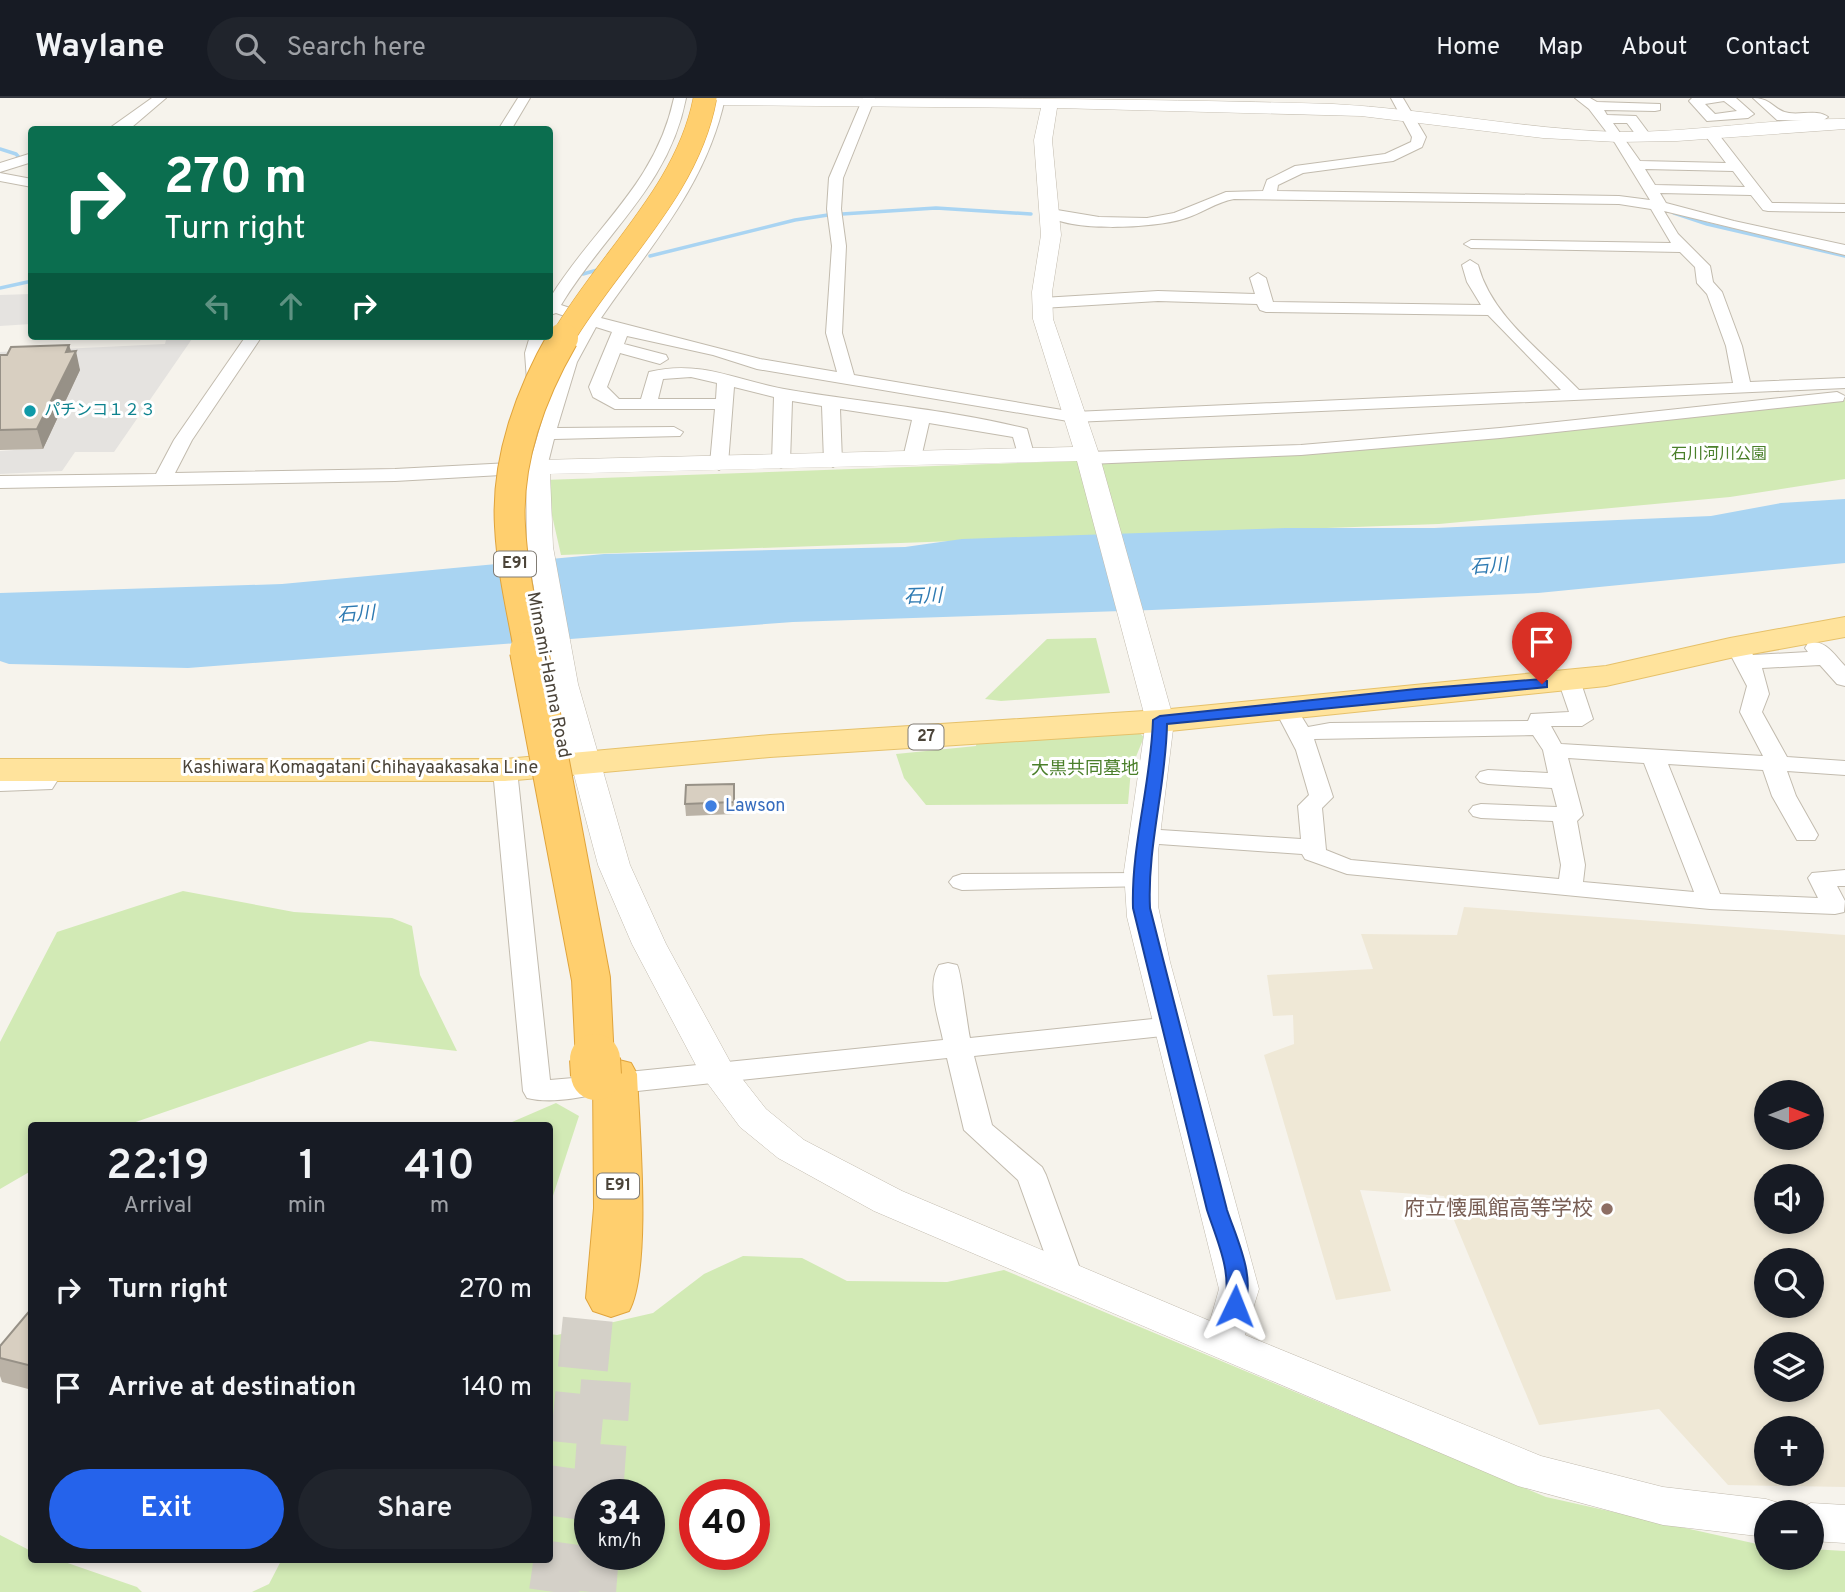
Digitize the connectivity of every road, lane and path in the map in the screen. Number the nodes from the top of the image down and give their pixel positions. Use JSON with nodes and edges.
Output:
{"nodes":[{"id":1,"x":160,"y":98,"type":"edge"},
{"id":2,"x":524,"y":98,"type":"edge"},
{"id":3,"x":680,"y":98,"type":"edge"},
{"id":4,"x":1581,"y":98,"type":"edge"},
{"id":5,"x":1722,"y":98,"type":"edge"},
{"id":6,"x":1728,"y":98,"type":"edge"},
{"id":7,"x":1759,"y":98,"type":"edge"},
{"id":8,"x":713,"y":99,"type":"edge"},
{"id":9,"x":869,"y":99,"type":"edge"},
{"id":10,"x":1051,"y":100,"type":"edge"},
{"id":11,"x":1654,"y":102,"type":"edge"},
{"id":12,"x":1401,"y":106,"type":"edge"},
{"id":13,"x":1594,"y":106,"type":"junction"},
{"id":14,"x":1822,"y":117,"type":"dead end"},
{"id":15,"x":1603,"y":119,"type":"junction"},
{"id":16,"x":1845,"y":124,"type":"edge"},
{"id":17,"x":122,"y":126,"type":"edge"},
{"id":18,"x":507,"y":126,"type":"edge"},
{"id":19,"x":1711,"y":134,"type":"junction"},
{"id":20,"x":1616,"y":136,"type":"junction"},
{"id":21,"x":1644,"y":136,"type":"junction"},
{"id":22,"x":28,"y":158,"type":"edge"},
{"id":23,"x":1634,"y":166,"type":"junction"},
{"id":24,"x":1737,"y":167,"type":"junction"},
{"id":25,"x":0,"y":168,"type":"edge"},
{"id":26,"x":0,"y":177,"type":"edge"},
{"id":27,"x":28,"y":182,"type":"edge"},
{"id":28,"x":1648,"y":189,"type":"junction"},
{"id":29,"x":1756,"y":191,"type":"junction"},
{"id":30,"x":1269,"y":195,"type":"junction"},
{"id":31,"x":1661,"y":206,"type":"junction"},
{"id":32,"x":1845,"y":208,"type":"edge"},
{"id":33,"x":1051,"y":213,"type":"junction"},
{"id":34,"x":1833,"y":232,"type":"dead end"},
{"id":35,"x":1789,"y":238,"type":"junction"},
{"id":36,"x":1471,"y":244,"type":"dead end"},
{"id":37,"x":1687,"y":248,"type":"junction"},
{"id":38,"x":1845,"y":250,"type":"edge"},
{"id":39,"x":1470,"y":265,"type":"dead end"},
{"id":40,"x":1258,"y":278,"type":"dead end"},
{"id":41,"x":1264,"y":299,"type":"junction"},
{"id":42,"x":553,"y":303,"type":"edge"},
{"id":43,"x":1042,"y":303,"type":"junction"},
{"id":44,"x":553,"y":308,"type":"edge"},
{"id":45,"x":1494,"y":310,"type":"junction"},
{"id":46,"x":591,"y":322,"type":"junction"},
{"id":47,"x":618,"y":338,"type":"junction"},
{"id":48,"x":252,"y":340,"type":"edge"},
{"id":49,"x":537,"y":340,"type":"edge"},
{"id":50,"x":660,"y":359,"type":"dead end"},
{"id":51,"x":847,"y":379,"type":"junction"},
{"id":52,"x":726,"y":380,"type":"junction"},
{"id":53,"x":1845,"y":383,"type":"edge"},
{"id":54,"x":1747,"y":386,"type":"junction"},
{"id":55,"x":783,"y":394,"type":"junction"},
{"id":56,"x":1574,"y":394,"type":"junction"},
{"id":57,"x":1845,"y":397,"type":"edge"},
{"id":58,"x":1466,"y":399,"type":"junction"},
{"id":59,"x":831,"y":402,"type":"junction"},
{"id":60,"x":648,"y":404,"type":"junction"},
{"id":61,"x":724,"y":404,"type":"junction"},
{"id":62,"x":1774,"y":404,"type":"junction"},
{"id":63,"x":1074,"y":417,"type":"junction"},
{"id":64,"x":921,"y":418,"type":"junction"},
{"id":65,"x":674,"y":432,"type":"dead end"},
{"id":66,"x":636,"y":433,"type":"junction"},
{"id":67,"x":1500,"y":433,"type":"junction"},
{"id":68,"x":548,"y":434,"type":"junction"},
{"id":69,"x":1025,"y":454,"type":"junction"},
{"id":70,"x":912,"y":458,"type":"junction"},
{"id":71,"x":1088,"y":459,"type":"junction"},
{"id":72,"x":833,"y":461,"type":"junction"},
{"id":73,"x":781,"y":462,"type":"junction"},
{"id":74,"x":719,"y":464,"type":"junction"},
{"id":75,"x":629,"y":466,"type":"junction"},
{"id":76,"x":538,"y":474,"type":"junction"},
{"id":77,"x":164,"y":477,"type":"junction"},
{"id":78,"x":0,"y":482,"type":"edge"},
{"id":79,"x":1845,"y":627,"type":"edge"},
{"id":80,"x":1814,"y":646,"type":"junction"},
{"id":81,"x":1742,"y":654,"type":"junction"},
{"id":82,"x":1845,"y":679,"type":"edge"},
{"id":83,"x":1569,"y":681,"type":"junction"},
{"id":84,"x":1159,"y":714,"type":"junction"},
{"id":85,"x":1293,"y":720,"type":"junction"},
{"id":86,"x":1540,"y":728,"type":"junction"},
{"id":87,"x":1554,"y":750,"type":"junction"},
{"id":88,"x":1653,"y":755,"type":"junction"},
{"id":89,"x":584,"y":756,"type":"junction"},
{"id":90,"x":1776,"y":764,"type":"junction"},
{"id":91,"x":1845,"y":768,"type":"edge"},
{"id":92,"x":0,"y":770,"type":"edge"},
{"id":93,"x":52,"y":770,"type":"junction"},
{"id":94,"x":505,"y":771,"type":"junction"},
{"id":95,"x":1488,"y":777,"type":"dead end"},
{"id":96,"x":1562,"y":781,"type":"junction"},
{"id":97,"x":0,"y":784,"type":"edge"},
{"id":98,"x":1481,"y":811,"type":"dead end"},
{"id":99,"x":1564,"y":815,"type":"junction"},
{"id":100,"x":1806,"y":835,"type":"dead end"},
{"id":101,"x":1145,"y":836,"type":"junction"},
{"id":102,"x":1314,"y":847,"type":"junction"},
{"id":103,"x":1845,"y":878,"type":"edge"},
{"id":104,"x":1141,"y":881,"type":"junction"},
{"id":105,"x":961,"y":882,"type":"dead end"},
{"id":106,"x":1570,"y":888,"type":"junction"},
{"id":107,"x":1710,"y":901,"type":"junction"},
{"id":108,"x":948,"y":971,"type":"dead end"},
{"id":109,"x":1172,"y":1026,"type":"junction"},
{"id":110,"x":958,"y":1048,"type":"junction"},
{"id":111,"x":718,"y":1073,"type":"junction"},
{"id":112,"x":606,"y":1079,"type":"junction"},
{"id":113,"x":1067,"y":1277,"type":"junction"},
{"id":114,"x":600,"y":1298,"type":"tunnel mouth"},
{"id":115,"x":1221,"y":1343,"type":"junction"},
{"id":116,"x":1754,"y":1517,"type":"edge"},
{"id":117,"x":1824,"y":1523,"type":"edge"},
{"id":118,"x":1845,"y":1524,"type":"edge"}],
"edges":[{"from":1,"to":17,"type":"street"},
{"from":2,"to":18,"type":"street"},
{"from":3,"to":42,"type":"street"},
{"from":4,"to":13,"type":"street"},
{"from":5,"to":6,"type":"street"},
{"from":7,"to":14,"type":"street"},
{"from":8,"to":9,"type":"street"},
{"from":8,"to":46,"type":"street"},
{"from":8,"to":112,"type":"highway","name":"Mimami-Hanna Road","number":"E91","bridge":true},
{"from":9,"to":10,"type":"street"},
{"from":9,"to":51,"type":"street"},
{"from":10,"to":12,"type":"street"},
{"from":10,"to":33,"type":"street"},
{"from":11,"to":13,"type":"street"},
{"from":12,"to":20,"type":"street"},
{"from":12,"to":30,"type":"street"},
{"from":13,"to":15,"type":"street"},
{"from":15,"to":20,"type":"street"},
{"from":15,"to":21,"type":"street"},
{"from":16,"to":19,"type":"street"},
{"from":19,"to":21,"type":"street"},
{"from":19,"to":24,"type":"street"},
{"from":20,"to":21,"type":"street"},
{"from":20,"to":23,"type":"street"},
{"from":22,"to":25,"type":"street"},
{"from":23,"to":24,"type":"street"},
{"from":23,"to":28,"type":"street"},
{"from":24,"to":29,"type":"street"},
{"from":26,"to":27,"type":"street"},
{"from":28,"to":29,"type":"street"},
{"from":28,"to":31,"type":"street"},
{"from":29,"to":32,"type":"street"},
{"from":30,"to":31,"type":"street"},
{"from":30,"to":33,"type":"street"},
{"from":31,"to":35,"type":"street"},
{"from":31,"to":37,"type":"street"},
{"from":33,"to":43,"type":"street"},
{"from":34,"to":35,"type":"street"},
{"from":35,"to":38,"type":"street"},
{"from":36,"to":37,"type":"street"},
{"from":37,"to":54,"type":"street"},
{"from":39,"to":45,"type":"street"},
{"from":40,"to":41,"type":"street"},
{"from":41,"to":43,"type":"street"},
{"from":41,"to":45,"type":"street"},
{"from":43,"to":63,"type":"street"},
{"from":44,"to":46,"type":"street"},
{"from":45,"to":56,"type":"street"},
{"from":46,"to":47,"type":"street"},
{"from":46,"to":68,"type":"street"},
{"from":47,"to":50,"type":"street"},
{"from":47,"to":51,"type":"street"},
{"from":47,"to":60,"type":"street"},
{"from":48,"to":77,"type":"street"},
{"from":49,"to":76,"type":"street"},
{"from":51,"to":63,"type":"street"},
{"from":52,"to":55,"type":"street"},
{"from":52,"to":60,"type":"street"},
{"from":52,"to":61,"type":"street"},
{"from":53,"to":54,"type":"street"},
{"from":54,"to":56,"type":"street"},
{"from":54,"to":62,"type":"street"},
{"from":55,"to":59,"type":"street"},
{"from":55,"to":73,"type":"street"},
{"from":56,"to":58,"type":"street"},
{"from":57,"to":62,"type":"street"},
{"from":58,"to":63,"type":"street"},
{"from":58,"to":67,"type":"street"},
{"from":59,"to":64,"type":"street"},
{"from":59,"to":72,"type":"street"},
{"from":60,"to":61,"type":"street"},
{"from":61,"to":74,"type":"street"},
{"from":62,"to":67,"type":"street"},
{"from":63,"to":71,"type":"street"},
{"from":64,"to":69,"type":"street"},
{"from":64,"to":70,"type":"street"},
{"from":65,"to":66,"type":"street"},
{"from":66,"to":68,"type":"street"},
{"from":66,"to":75,"type":"street"},
{"from":67,"to":71,"type":"street"},
{"from":68,"to":76,"type":"street"},
{"from":69,"to":70,"type":"street"},
{"from":69,"to":71,"type":"street"},
{"from":70,"to":72,"type":"street"},
{"from":71,"to":84,"type":"street"},
{"from":72,"to":73,"type":"street"},
{"from":73,"to":74,"type":"street"},
{"from":74,"to":75,"type":"street"},
{"from":75,"to":76,"type":"street"},
{"from":76,"to":77,"type":"street"},
{"from":76,"to":89,"type":"street"},
{"from":77,"to":78,"type":"street"},
{"from":79,"to":80,"type":"main road","name":"Kashiwara Komagatani Chihayaakasaka Line","number":"27"},
{"from":80,"to":81,"type":"main road","name":"Kashiwara Komagatani Chihayaakasaka Line","number":"27"},
{"from":80,"to":82,"type":"street"},
{"from":81,"to":83,"type":"main road","name":"Kashiwara Komagatani Chihayaakasaka Line","number":"27"},
{"from":81,"to":90,"type":"street"},
{"from":83,"to":85,"type":"main road","name":"Kashiwara Komagatani Chihayaakasaka Line","number":"27"},
{"from":83,"to":86,"type":"street"},
{"from":84,"to":85,"type":"main road","name":"Kashiwara Komagatani Chihayaakasaka Line","number":"27"},
{"from":84,"to":89,"type":"main road","name":"Kashiwara Komagatani Chihayaakasaka Line","number":"27"},
{"from":84,"to":101,"type":"street"},
{"from":85,"to":86,"type":"street"},
{"from":85,"to":102,"type":"street"},
{"from":86,"to":87,"type":"street"},
{"from":87,"to":88,"type":"street"},
{"from":87,"to":96,"type":"street"},
{"from":88,"to":90,"type":"street"},
{"from":88,"to":107,"type":"street"},
{"from":89,"to":94,"type":"main road","name":"Kashiwara Komagatani Chihayaakasaka Line","number":"27"},
{"from":89,"to":111,"type":"street"},
{"from":90,"to":91,"type":"street"},
{"from":90,"to":100,"type":"street"},
{"from":92,"to":93,"type":"main road","name":"Kashiwara Komagatani Chihayaakasaka Line","number":"27"},
{"from":93,"to":94,"type":"main road","name":"Kashiwara Komagatani Chihayaakasaka Line","number":"27"},
{"from":93,"to":97,"type":"street"},
{"from":94,"to":112,"type":"street"},
{"from":95,"to":96,"type":"street"},
{"from":96,"to":99,"type":"street"},
{"from":98,"to":99,"type":"street"},
{"from":99,"to":106,"type":"street"},
{"from":101,"to":102,"type":"street"},
{"from":101,"to":104,"type":"street"},
{"from":102,"to":106,"type":"street"},
{"from":103,"to":107,"type":"street"},
{"from":104,"to":105,"type":"street"},
{"from":104,"to":109,"type":"street"},
{"from":106,"to":107,"type":"street"},
{"from":108,"to":110,"type":"street"},
{"from":109,"to":110,"type":"street"},
{"from":109,"to":115,"type":"street"},
{"from":110,"to":111,"type":"street"},
{"from":110,"to":113,"type":"street"},
{"from":111,"to":112,"type":"street"},
{"from":111,"to":113,"type":"street"},
{"from":112,"to":114,"type":"highway","name":"Mimami-Hanna Road","number":"E91"},
{"from":113,"to":115,"type":"street"},
{"from":115,"to":116,"type":"street"},
{"from":117,"to":118,"type":"street"}]}
